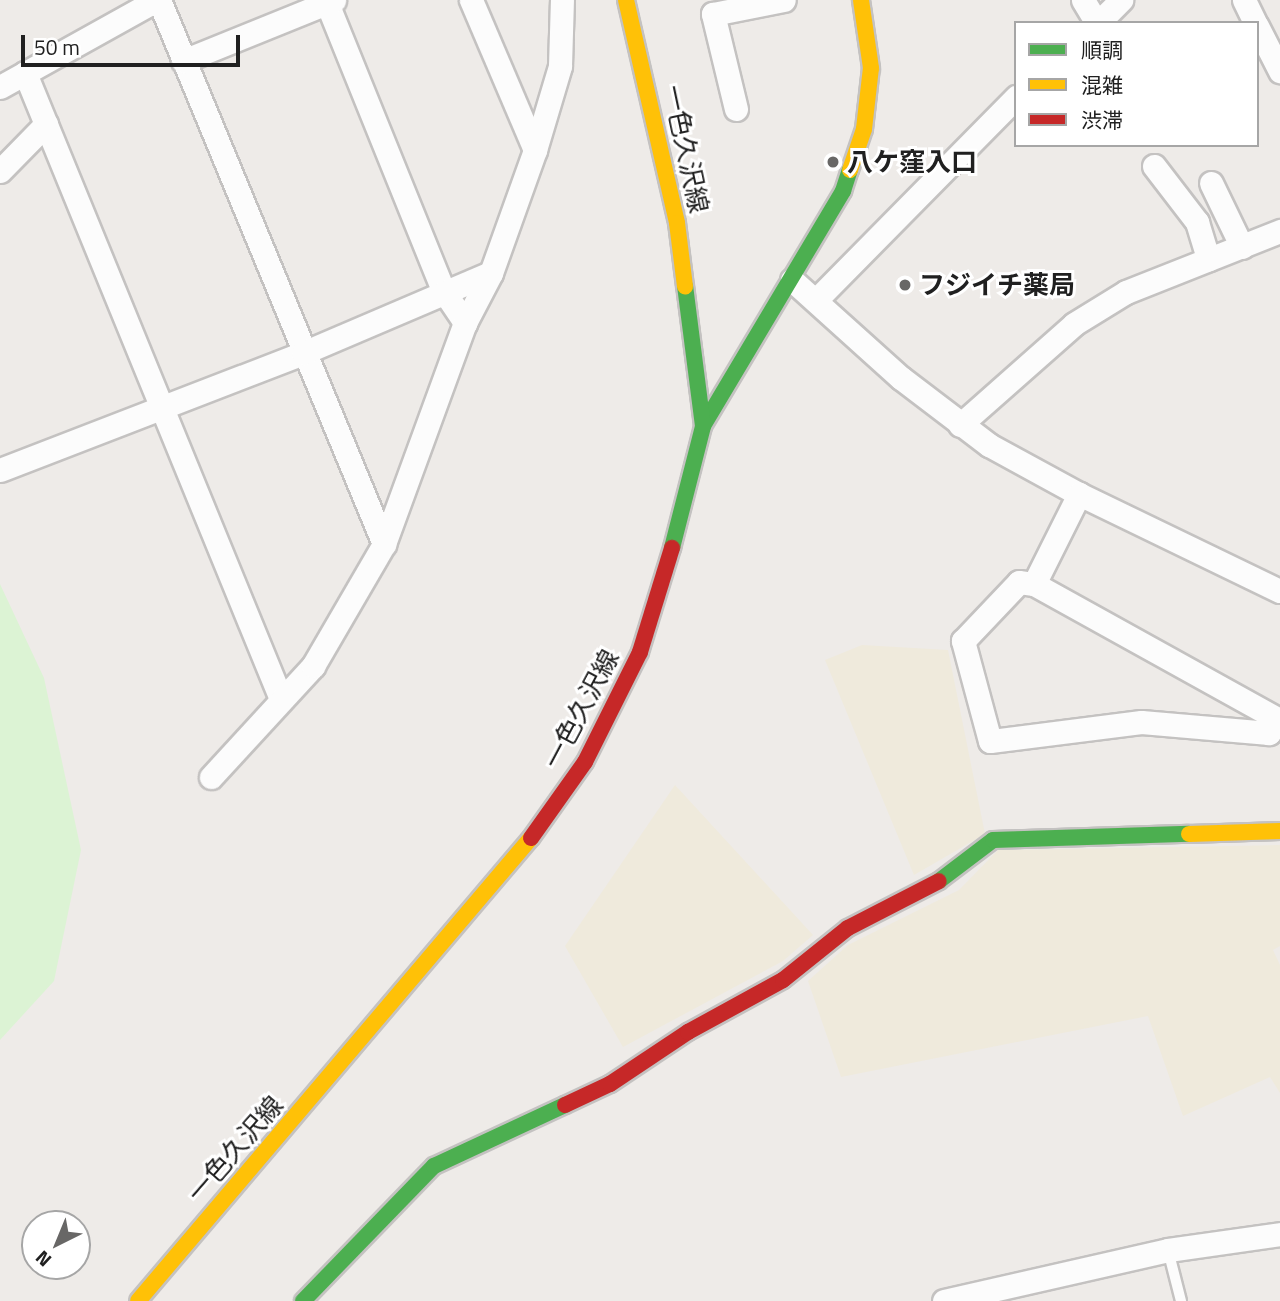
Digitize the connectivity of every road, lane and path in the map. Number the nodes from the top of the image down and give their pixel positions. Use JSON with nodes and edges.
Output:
{"nodes":[{"id":1,"x":157,"y":0,"type":"edge"},
{"id":2,"x":471,"y":0,"type":"edge"},
{"id":3,"x":562,"y":0,"type":"edge"},
{"id":4,"x":626,"y":0,"type":"edge"},
{"id":5,"x":784,"y":0,"type":"edge"},
{"id":6,"x":861,"y":0,"type":"edge"},
{"id":7,"x":1083,"y":0,"type":"edge"},
{"id":8,"x":1121,"y":0,"type":"edge"},
{"id":9,"x":1244,"y":0,"type":"edge"},
{"id":10,"x":331,"y":1,"type":"edge"},
{"id":11,"x":1096,"y":21,"type":"edge"},
{"id":12,"x":1099,"y":21,"type":"edge"},
{"id":13,"x":1254,"y":21,"type":"edge"},
{"id":14,"x":1259,"y":31,"type":"edge"},
{"id":15,"x":183,"y":61,"type":"junction"},
{"id":16,"x":1280,"y":71,"type":"edge"},
{"id":17,"x":25,"y":73,"type":"junction"},
{"id":18,"x":0,"y":87,"type":"edge"},
{"id":19,"x":1014,"y":99,"type":"edge"},
{"id":20,"x":736,"y":108,"type":"dead end"},
{"id":21,"x":46,"y":124,"type":"junction"},
{"id":22,"x":535,"y":150,"type":"junction"},
{"id":23,"x":1154,"y":166,"type":"dead end"},
{"id":24,"x":0,"y":171,"type":"edge"},
{"id":25,"x":1211,"y":183,"type":"dead end"},
{"id":26,"x":1280,"y":231,"type":"edge"},
{"id":27,"x":1241,"y":247,"type":"junction"},
{"id":28,"x":1208,"y":259,"type":"junction"},
{"id":29,"x":491,"y":273,"type":"junction"},
{"id":30,"x":792,"y":280,"type":"junction"},
{"id":31,"x":443,"y":290,"type":"junction"},
{"id":32,"x":817,"y":299,"type":"junction"},
{"id":33,"x":465,"y":323,"type":"junction"},
{"id":34,"x":303,"y":353,"type":"junction"},
{"id":35,"x":160,"y":406,"type":"junction"},
{"id":36,"x":960,"y":425,"type":"junction"},
{"id":37,"x":703,"y":426,"type":"junction"},
{"id":38,"x":0,"y":470,"type":"edge"},
{"id":39,"x":1079,"y":494,"type":"junction"},
{"id":40,"x":384,"y":544,"type":"junction"},
{"id":41,"x":1034,"y":584,"type":"junction"},
{"id":42,"x":1280,"y":591,"type":"edge"},
{"id":43,"x":282,"y":699,"type":"junction"},
{"id":44,"x":211,"y":776,"type":"dead end"},
{"id":45,"x":1280,"y":831,"type":"edge"},
{"id":46,"x":1280,"y":1234,"type":"edge"},
{"id":47,"x":1168,"y":1250,"type":"junction"},
{"id":48,"x":138,"y":1301,"type":"edge"},
{"id":49,"x":303,"y":1301,"type":"edge"},
{"id":50,"x":944,"y":1301,"type":"edge"},
{"id":51,"x":1181,"y":1301,"type":"edge"}],
"edges":[{"from":1,"to":15,"type":"street"},
{"from":1,"to":17,"type":"street"},
{"from":2,"to":22,"type":"street"},
{"from":3,"to":22,"type":"street"},
{"from":4,"to":37,"type":"street","name":"一色久沢線"},
{"from":5,"to":20,"type":"street"},
{"from":6,"to":30,"type":"street"},
{"from":7,"to":11,"type":"street"},
{"from":8,"to":12,"type":"street"},
{"from":9,"to":13,"type":"street"},
{"from":10,"to":15,"type":"street"},
{"from":10,"to":31,"type":"street"},
{"from":14,"to":16,"type":"street"},
{"from":15,"to":34,"type":"street"},
{"from":17,"to":18,"type":"street"},
{"from":17,"to":21,"type":"street"},
{"from":19,"to":32,"type":"street"},
{"from":21,"to":24,"type":"street"},
{"from":21,"to":35,"type":"street"},
{"from":22,"to":29,"type":"street"},
{"from":23,"to":28,"type":"street"},
{"from":25,"to":27,"type":"street"},
{"from":26,"to":27,"type":"street"},
{"from":27,"to":28,"type":"street"},
{"from":28,"to":36,"type":"street"},
{"from":29,"to":31,"type":"street"},
{"from":29,"to":33,"type":"street"},
{"from":30,"to":32,"type":"street"},
{"from":30,"to":37,"type":"street"},
{"from":31,"to":33,"type":"street"},
{"from":31,"to":34,"type":"street"},
{"from":32,"to":36,"type":"street"},
{"from":33,"to":40,"type":"street"},
{"from":34,"to":35,"type":"street"},
{"from":34,"to":40,"type":"street"},
{"from":35,"to":38,"type":"street"},
{"from":35,"to":43,"type":"street"},
{"from":36,"to":39,"type":"street"},
{"from":37,"to":48,"type":"street","name":"一色久沢線"},
{"from":39,"to":41,"type":"street"},
{"from":39,"to":42,"type":"street"},
{"from":40,"to":43,"type":"street"},
{"from":41,"to":41,"type":"street"},
{"from":43,"to":44,"type":"street"},
{"from":45,"to":49,"type":"street"},
{"from":46,"to":47,"type":"street"},
{"from":47,"to":50,"type":"street"},
{"from":47,"to":51,"type":"lane"}]}
